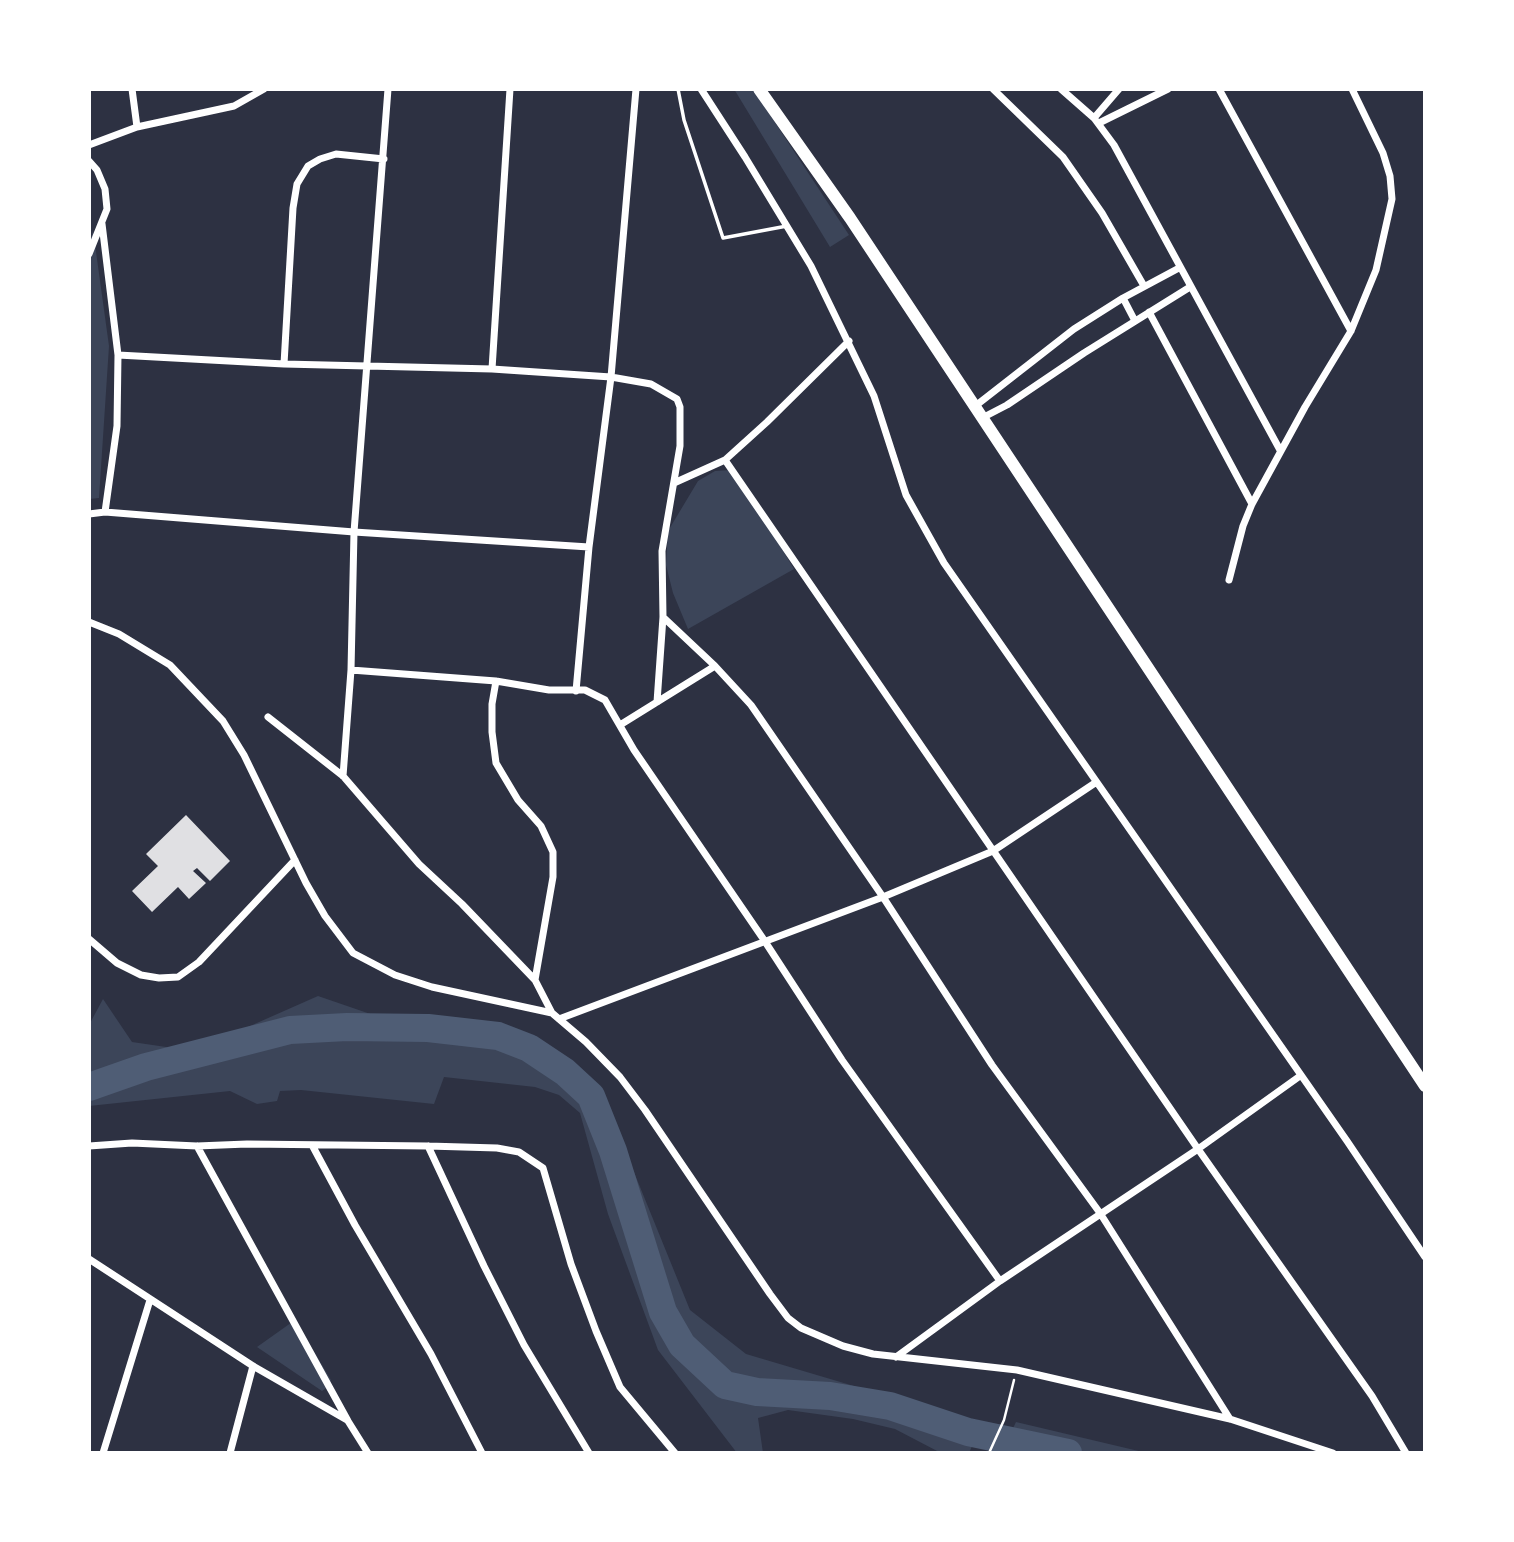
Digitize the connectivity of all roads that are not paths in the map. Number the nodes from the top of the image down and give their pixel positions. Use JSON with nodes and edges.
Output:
{"nodes":[{"id":1,"x":132,"y":89,"type":"edge"},
{"id":2,"x":264,"y":89,"type":"edge"},
{"id":3,"x":388,"y":89,"type":"edge"},
{"id":4,"x":510,"y":89,"type":"edge"},
{"id":5,"x":636,"y":89,"type":"edge"},
{"id":6,"x":678,"y":89,"type":"edge"},
{"id":7,"x":701,"y":89,"type":"edge"},
{"id":8,"x":759,"y":89,"type":"edge"},
{"id":9,"x":993,"y":89,"type":"edge"},
{"id":10,"x":1061,"y":89,"type":"edge"},
{"id":11,"x":1119,"y":89,"type":"edge"},
{"id":12,"x":1168,"y":89,"type":"edge"},
{"id":13,"x":1219,"y":89,"type":"edge"},
{"id":14,"x":1352,"y":89,"type":"edge"},
{"id":15,"x":1096,"y":121,"type":"junction"},
{"id":16,"x":137,"y":127,"type":"junction"},
{"id":17,"x":89,"y":145,"type":"edge"},
{"id":18,"x":384,"y":159,"type":"junction"},
{"id":19,"x":89,"y":161,"type":"edge"},
{"id":20,"x":102,"y":224,"type":"junction"},
{"id":21,"x":787,"y":226,"type":"junction"},
{"id":22,"x":89,"y":254,"type":"edge"},
{"id":23,"x":1179,"y":268,"type":"junction"},
{"id":24,"x":1144,"y":286,"type":"junction"},
{"id":25,"x":1190,"y":287,"type":"junction"},
{"id":26,"x":1123,"y":298,"type":"junction"},
{"id":27,"x":1149,"y":312,"type":"junction"},
{"id":28,"x":1135,"y":321,"type":"junction"},
{"id":29,"x":1351,"y":331,"type":"junction"},
{"id":30,"x":849,"y":341,"type":"junction"},
{"id":31,"x":118,"y":355,"type":"junction"},
{"id":32,"x":284,"y":364,"type":"junction"},
{"id":33,"x":367,"y":366,"type":"junction"},
{"id":34,"x":492,"y":369,"type":"junction"},
{"id":35,"x":611,"y":377,"type":"junction"},
{"id":36,"x":977,"y":412,"type":"junction"},
{"id":37,"x":1280,"y":450,"type":"junction"},
{"id":38,"x":725,"y":460,"type":"junction"},
{"id":39,"x":674,"y":483,"type":"junction"},
{"id":40,"x":1252,"y":505,"type":"junction"},
{"id":41,"x":105,"y":512,"type":"junction"},
{"id":42,"x":89,"y":514,"type":"edge"},
{"id":43,"x":354,"y":532,"type":"junction"},
{"id":44,"x":589,"y":547,"type":"junction"},
{"id":45,"x":1229,"y":580,"type":"dead end"},
{"id":46,"x":663,"y":617,"type":"junction"},
{"id":47,"x":89,"y":622,"type":"edge"},
{"id":48,"x":715,"y":666,"type":"junction"},
{"id":49,"x":351,"y":670,"type":"junction"},
{"id":50,"x":496,"y":681,"type":"junction"},
{"id":51,"x":576,"y":691,"type":"junction"},
{"id":52,"x":657,"y":702,"type":"junction"},
{"id":53,"x":268,"y":717,"type":"dead end"},
{"id":54,"x":620,"y":724,"type":"junction"},
{"id":55,"x":343,"y":776,"type":"junction"},
{"id":56,"x":1096,"y":783,"type":"junction"},
{"id":57,"x":993,"y":851,"type":"junction"},
{"id":58,"x":295,"y":860,"type":"junction"},
{"id":59,"x":883,"y":897,"type":"junction"},
{"id":60,"x":89,"y":939,"type":"edge"},
{"id":61,"x":764,"y":940,"type":"junction"},
{"id":62,"x":535,"y":980,"type":"junction"},
{"id":63,"x":552,"y":1013,"type":"junction"},
{"id":64,"x":559,"y":1019,"type":"junction"},
{"id":65,"x":1300,"y":1076,"type":"junction"},
{"id":66,"x":1425,"y":1086,"type":"edge"},
{"id":67,"x":313,"y":1145,"type":"junction"},
{"id":68,"x":89,"y":1146,"type":"edge"},
{"id":69,"x":197,"y":1146,"type":"junction"},
{"id":70,"x":428,"y":1146,"type":"junction"},
{"id":71,"x":1198,"y":1149,"type":"junction"},
{"id":72,"x":1100,"y":1213,"type":"junction"},
{"id":73,"x":1425,"y":1257,"type":"edge"},
{"id":74,"x":89,"y":1259,"type":"edge"},
{"id":75,"x":1000,"y":1281,"type":"junction"},
{"id":76,"x":150,"y":1300,"type":"junction"},
{"id":77,"x":896,"y":1358,"type":"junction"},
{"id":78,"x":253,"y":1366,"type":"junction"},
{"id":79,"x":1230,"y":1419,"type":"junction"},
{"id":80,"x":348,"y":1421,"type":"junction"},
{"id":81,"x":103,"y":1453,"type":"edge"},
{"id":82,"x":230,"y":1453,"type":"edge"},
{"id":83,"x":368,"y":1453,"type":"edge"},
{"id":84,"x":482,"y":1453,"type":"edge"},
{"id":85,"x":589,"y":1453,"type":"edge"},
{"id":86,"x":675,"y":1453,"type":"edge"},
{"id":87,"x":1333,"y":1453,"type":"edge"},
{"id":88,"x":1406,"y":1453,"type":"edge"}],
"edges":[{"from":1,"to":16,"type":"street"},
{"from":2,"to":16,"type":"street"},
{"from":3,"to":18,"type":"street"},
{"from":4,"to":34,"type":"street"},
{"from":5,"to":35,"type":"street"},
{"from":6,"to":21,"type":"lane"},
{"from":7,"to":21,"type":"street"},
{"from":8,"to":36,"type":"highway"},
{"from":9,"to":24,"type":"street"},
{"from":10,"to":15,"type":"street"},
{"from":11,"to":15,"type":"street"},
{"from":12,"to":15,"type":"street"},
{"from":13,"to":29,"type":"street"},
{"from":14,"to":29,"type":"street"},
{"from":15,"to":23,"type":"street"},
{"from":16,"to":17,"type":"street"},
{"from":18,"to":32,"type":"street"},
{"from":18,"to":33,"type":"street"},
{"from":19,"to":20,"type":"street"},
{"from":20,"to":22,"type":"street"},
{"from":20,"to":31,"type":"street"},
{"from":21,"to":30,"type":"street"},
{"from":23,"to":24,"type":"street"},
{"from":23,"to":25,"type":"street"},
{"from":24,"to":26,"type":"street"},
{"from":25,"to":27,"type":"street"},
{"from":25,"to":37,"type":"street"},
{"from":26,"to":28,"type":"street"},
{"from":26,"to":36,"type":"street"},
{"from":27,"to":28,"type":"street"},
{"from":27,"to":40,"type":"street"},
{"from":28,"to":36,"type":"street"},
{"from":29,"to":37,"type":"street"},
{"from":30,"to":38,"type":"street"},
{"from":30,"to":56,"type":"street"},
{"from":31,"to":32,"type":"street"},
{"from":31,"to":41,"type":"street"},
{"from":32,"to":33,"type":"street"},
{"from":33,"to":34,"type":"street"},
{"from":33,"to":43,"type":"street"},
{"from":34,"to":35,"type":"street"},
{"from":35,"to":39,"type":"street"},
{"from":35,"to":44,"type":"street"},
{"from":36,"to":66,"type":"highway"},
{"from":37,"to":40,"type":"street"},
{"from":38,"to":39,"type":"street"},
{"from":38,"to":57,"type":"street"},
{"from":39,"to":46,"type":"street"},
{"from":40,"to":45,"type":"street"},
{"from":41,"to":42,"type":"street"},
{"from":41,"to":43,"type":"street"},
{"from":43,"to":44,"type":"street"},
{"from":43,"to":49,"type":"street"},
{"from":44,"to":51,"type":"street"},
{"from":46,"to":48,"type":"street"},
{"from":46,"to":52,"type":"street"},
{"from":47,"to":58,"type":"street"},
{"from":48,"to":52,"type":"street"},
{"from":48,"to":59,"type":"street"},
{"from":49,"to":50,"type":"street"},
{"from":49,"to":55,"type":"street"},
{"from":50,"to":51,"type":"street"},
{"from":50,"to":62,"type":"street"},
{"from":51,"to":54,"type":"street"},
{"from":52,"to":54,"type":"street"},
{"from":53,"to":55,"type":"street"},
{"from":54,"to":61,"type":"street"},
{"from":55,"to":62,"type":"street"},
{"from":56,"to":57,"type":"street"},
{"from":56,"to":65,"type":"street"},
{"from":57,"to":59,"type":"street"},
{"from":57,"to":71,"type":"street"},
{"from":58,"to":60,"type":"street"},
{"from":58,"to":63,"type":"street"},
{"from":59,"to":61,"type":"street"},
{"from":59,"to":72,"type":"street"},
{"from":61,"to":64,"type":"street"},
{"from":61,"to":75,"type":"street"},
{"from":62,"to":63,"type":"street"},
{"from":63,"to":64,"type":"street"},
{"from":64,"to":77,"type":"street"},
{"from":65,"to":71,"type":"street"},
{"from":65,"to":73,"type":"street"},
{"from":67,"to":69,"type":"street"},
{"from":67,"to":70,"type":"street"},
{"from":67,"to":84,"type":"street"},
{"from":68,"to":69,"type":"street"},
{"from":69,"to":80,"type":"street"},
{"from":70,"to":85,"type":"street"},
{"from":70,"to":86,"type":"street"},
{"from":71,"to":72,"type":"street"},
{"from":71,"to":88,"type":"street"},
{"from":72,"to":75,"type":"street"},
{"from":72,"to":79,"type":"street"},
{"from":74,"to":76,"type":"street"},
{"from":75,"to":77,"type":"street"},
{"from":76,"to":78,"type":"street"},
{"from":76,"to":81,"type":"street"},
{"from":77,"to":79,"type":"street"},
{"from":78,"to":80,"type":"street"},
{"from":78,"to":82,"type":"street"},
{"from":79,"to":87,"type":"street"},
{"from":80,"to":83,"type":"street"}]}
